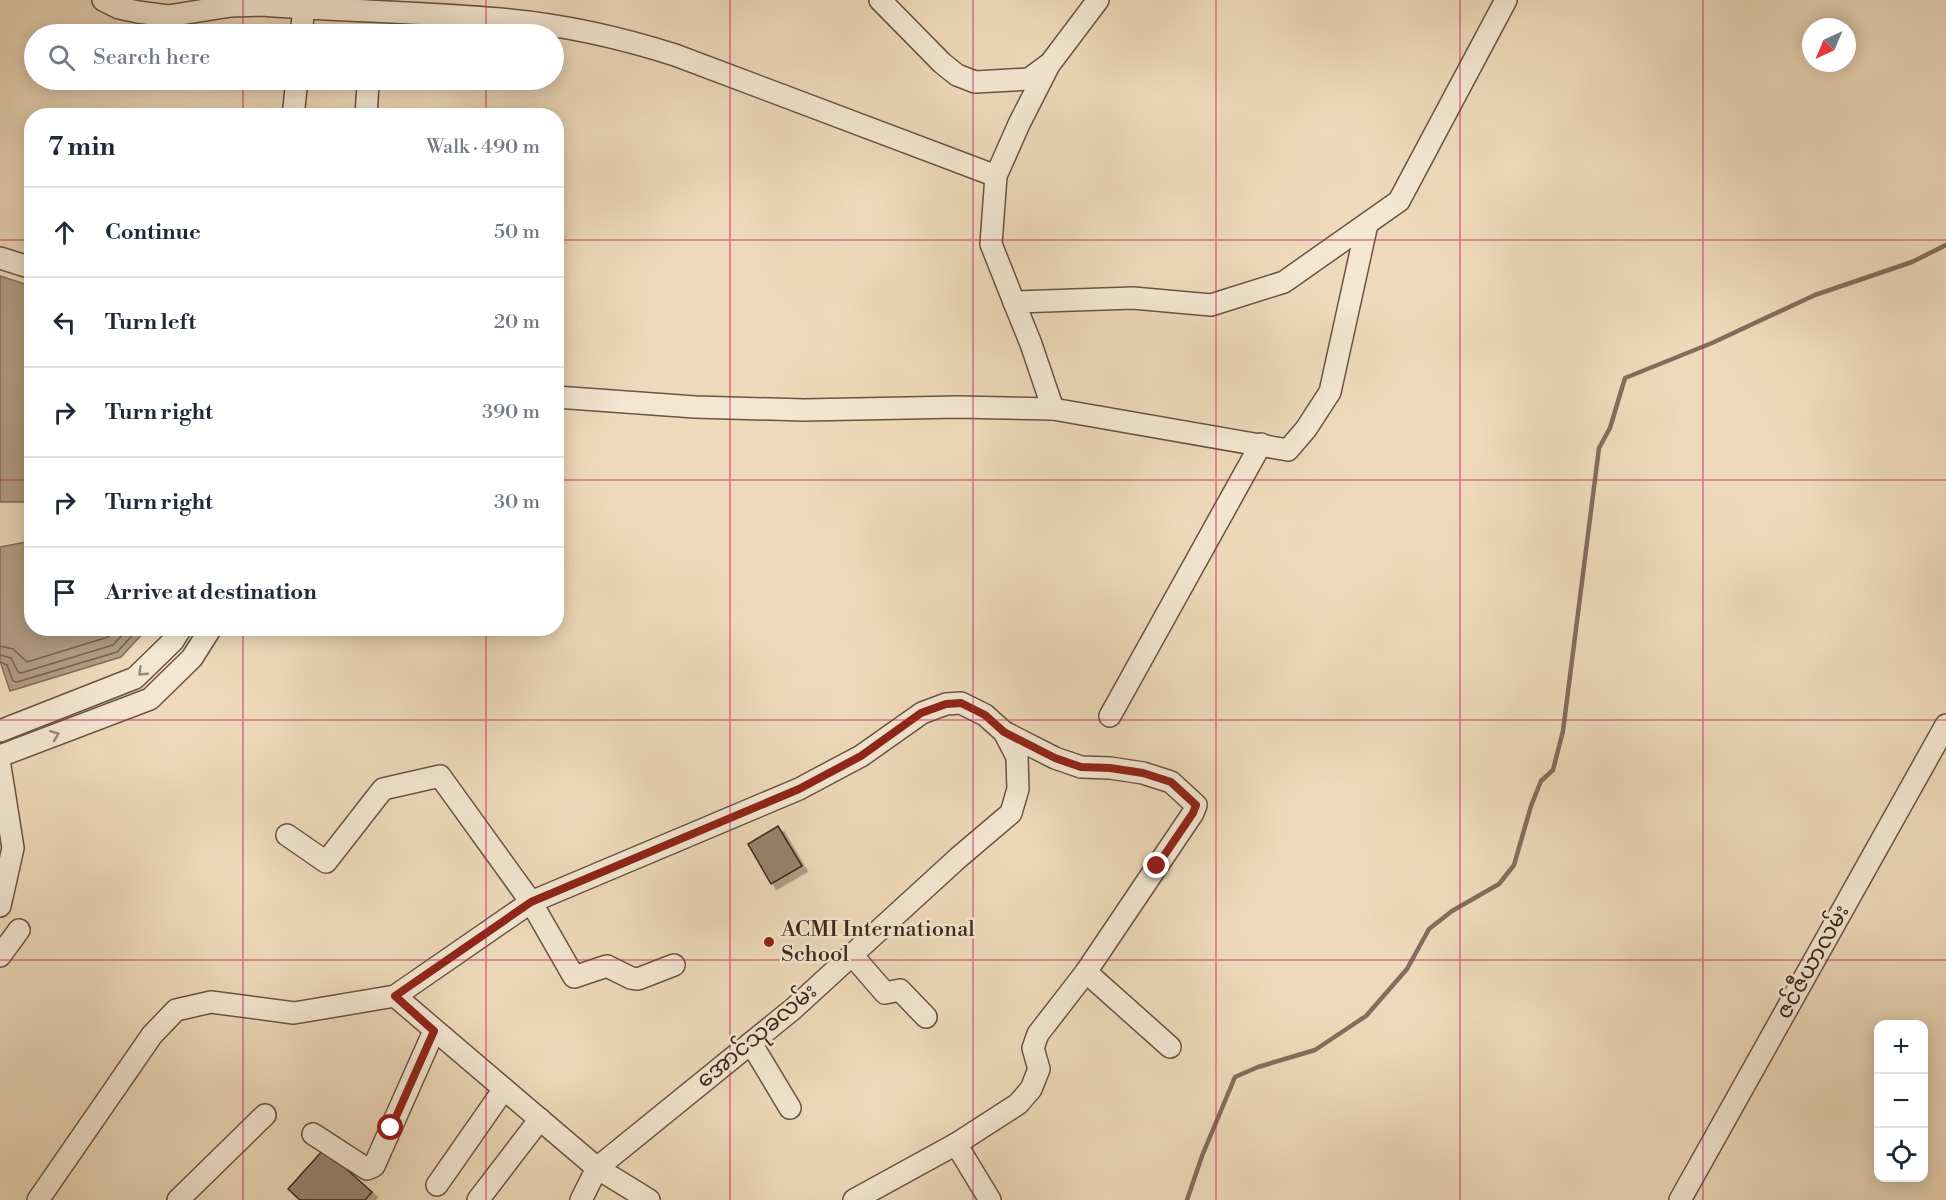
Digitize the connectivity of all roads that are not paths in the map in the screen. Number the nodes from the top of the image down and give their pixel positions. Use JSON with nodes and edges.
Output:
{"nodes":[{"id":1,"x":103,"y":0,"type":"edge"},
{"id":2,"x":880,"y":0,"type":"edge"},
{"id":3,"x":1098,"y":0,"type":"edge"},
{"id":4,"x":1506,"y":0,"type":"edge"},
{"id":5,"x":304,"y":8,"type":"junction"},
{"id":6,"x":303,"y":24,"type":"edge"},
{"id":7,"x":532,"y":24,"type":"edge"},
{"id":8,"x":564,"y":29,"type":"edge"},
{"id":9,"x":1049,"y":65,"type":"junction"},
{"id":10,"x":296,"y":90,"type":"edge"},
{"id":11,"x":368,"y":90,"type":"edge"},
{"id":12,"x":294,"y":108,"type":"edge"},
{"id":13,"x":366,"y":108,"type":"edge"},
{"id":14,"x":996,"y":176,"type":"junction"},
{"id":15,"x":1366,"y":224,"type":"junction"},
{"id":16,"x":0,"y":258,"type":"edge"},
{"id":17,"x":24,"y":266,"type":"edge"},
{"id":18,"x":1014,"y":302,"type":"junction"},
{"id":19,"x":564,"y":398,"type":"edge"},
{"id":20,"x":1053,"y":409,"type":"junction"},
{"id":21,"x":1261,"y":444,"type":"junction"},
{"id":22,"x":176,"y":636,"type":"edge"},
{"id":23,"x":206,"y":636,"type":"edge"},
{"id":24,"x":1110,"y":716,"type":"dead end"},
{"id":25,"x":1946,"y":725,"type":"edge"},
{"id":26,"x":0,"y":731,"type":"edge"},
{"id":27,"x":1004,"y":732,"type":"junction"},
{"id":28,"x":0,"y":756,"type":"edge"},
{"id":29,"x":0,"y":766,"type":"edge"},
{"id":30,"x":287,"y":835,"type":"dead end"},
{"id":31,"x":531,"y":902,"type":"junction"},
{"id":32,"x":0,"y":906,"type":"edge"},
{"id":33,"x":19,"y":930,"type":"dead end"},
{"id":34,"x":852,"y":955,"type":"junction"},
{"id":35,"x":0,"y":956,"type":"edge"},
{"id":36,"x":674,"y":965,"type":"dead end"},
{"id":37,"x":1086,"y":972,"type":"junction"},
{"id":38,"x":395,"y":996,"type":"junction"},
{"id":39,"x":926,"y":1017,"type":"dead end"},
{"id":40,"x":434,"y":1031,"type":"junction"},
{"id":41,"x":751,"y":1043,"type":"junction"},
{"id":42,"x":1170,"y":1047,"type":"dead end"},
{"id":43,"x":504,"y":1089,"type":"junction"},
{"id":44,"x":790,"y":1108,"type":"dead end"},
{"id":45,"x":265,"y":1115,"type":"dead end"},
{"id":46,"x":540,"y":1119,"type":"junction"},
{"id":47,"x":313,"y":1134,"type":"dead end"},
{"id":48,"x":956,"y":1144,"type":"junction"},
{"id":49,"x":597,"y":1168,"type":"junction"},
{"id":50,"x":437,"y":1185,"type":"dead end"},
{"id":51,"x":38,"y":1200,"type":"edge"},
{"id":52,"x":178,"y":1200,"type":"edge"},
{"id":53,"x":478,"y":1200,"type":"edge"},
{"id":54,"x":581,"y":1200,"type":"edge"},
{"id":55,"x":650,"y":1200,"type":"edge"},
{"id":56,"x":854,"y":1200,"type":"edge"},
{"id":57,"x":990,"y":1200,"type":"edge"},
{"id":58,"x":1680,"y":1200,"type":"edge"}],
"edges":[{"from":1,"to":5,"type":"street"},
{"from":2,"to":9,"type":"street"},
{"from":3,"to":9,"type":"street"},
{"from":4,"to":15,"type":"street"},
{"from":5,"to":6,"type":"street"},
{"from":5,"to":7,"type":"street"},
{"from":8,"to":14,"type":"street"},
{"from":9,"to":14,"type":"street"},
{"from":10,"to":12,"type":"street"},
{"from":11,"to":13,"type":"street"},
{"from":14,"to":18,"type":"street"},
{"from":15,"to":18,"type":"street"},
{"from":15,"to":21,"type":"street"},
{"from":16,"to":17,"type":"street"},
{"from":18,"to":20,"type":"street"},
{"from":19,"to":20,"type":"street"},
{"from":20,"to":21,"type":"street"},
{"from":21,"to":24,"type":"street"},
{"from":22,"to":26,"type":"street","one_way":true},
{"from":28,"to":23,"type":"street","one_way":true},
{"from":25,"to":58,"type":"street","name":"ဇင်ဇီယာလမ်း"},
{"from":27,"to":31,"type":"street"},
{"from":27,"to":34,"type":"street","name":"အောင်သုခလမ်း"},
{"from":27,"to":37,"type":"street"},
{"from":29,"to":32,"type":"street"},
{"from":30,"to":31,"type":"street"},
{"from":31,"to":36,"type":"street"},
{"from":31,"to":38,"type":"street"},
{"from":33,"to":35,"type":"street"},
{"from":34,"to":39,"type":"street"},
{"from":34,"to":41,"type":"street","name":"အောင်သုခလမ်း"},
{"from":37,"to":42,"type":"street"},
{"from":37,"to":48,"type":"street"},
{"from":38,"to":40,"type":"street"},
{"from":38,"to":51,"type":"street"},
{"from":40,"to":43,"type":"street"},
{"from":40,"to":47,"type":"street"},
{"from":41,"to":44,"type":"street"},
{"from":41,"to":49,"type":"street","name":"အောင်သုခလမ်း"},
{"from":43,"to":46,"type":"street"},
{"from":43,"to":50,"type":"street"},
{"from":45,"to":52,"type":"street"},
{"from":46,"to":49,"type":"street"},
{"from":46,"to":53,"type":"street"},
{"from":48,"to":56,"type":"street"},
{"from":48,"to":57,"type":"street"},
{"from":49,"to":54,"type":"street","name":"အောင်သုခလမ်း"},
{"from":49,"to":55,"type":"street"}]}
